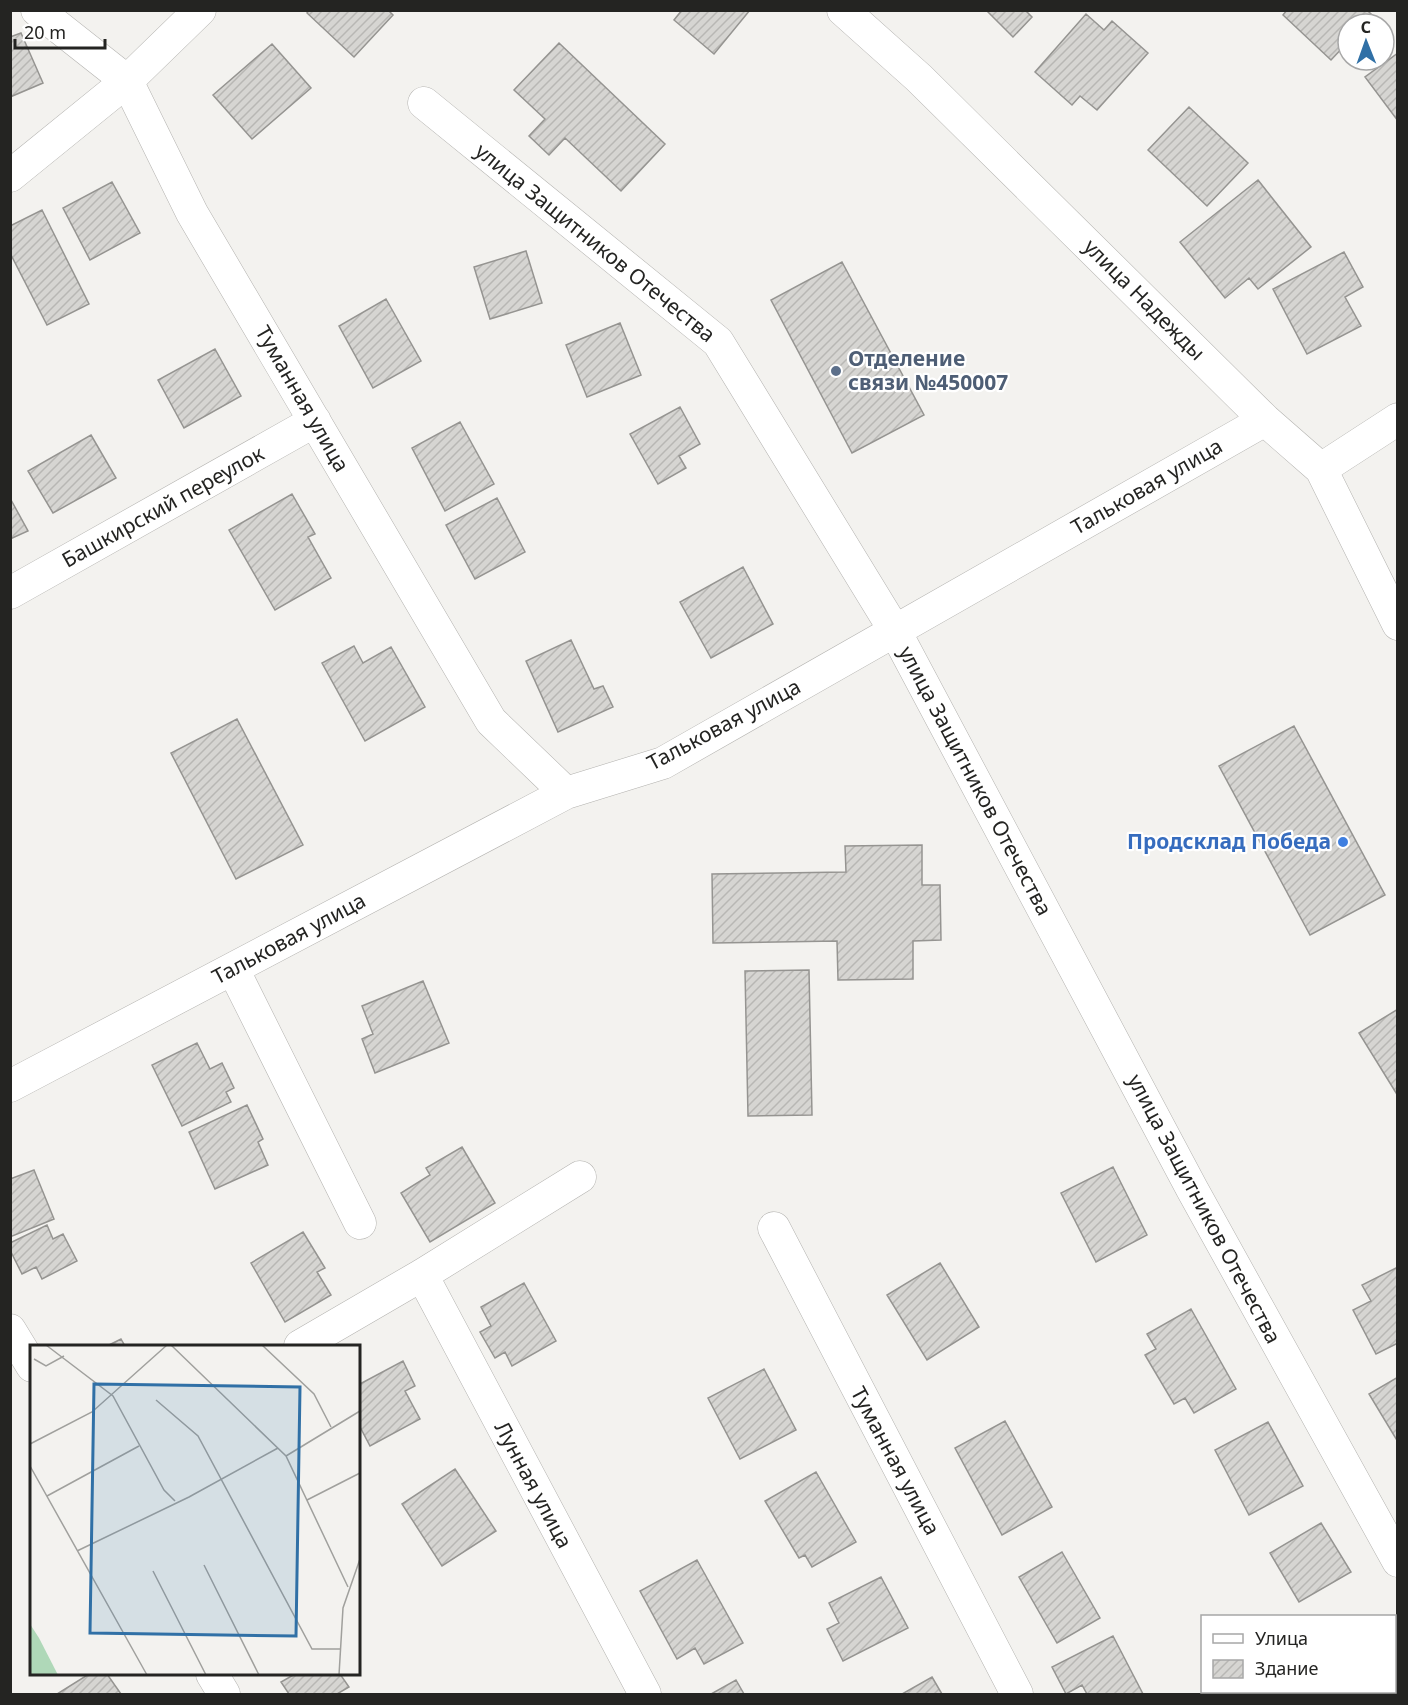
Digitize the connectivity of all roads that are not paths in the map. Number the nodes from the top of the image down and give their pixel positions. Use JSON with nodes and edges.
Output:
{"nodes":[{"id":1,"x":37,"y":10,"type":"edge"},
{"id":2,"x":200,"y":10,"type":"edge"},
{"id":3,"x":843,"y":10,"type":"edge"},
{"id":4,"x":127,"y":81,"type":"junction"},
{"id":5,"x":424,"y":103,"type":"dead end"},
{"id":6,"x":10,"y":176,"type":"edge"},
{"id":7,"x":1398,"y":419,"type":"edge"},
{"id":8,"x":1265,"y":420,"type":"junction"},
{"id":9,"x":315,"y":421,"type":"junction"},
{"id":10,"x":1321,"y":469,"type":"junction"},
{"id":11,"x":10,"y":593,"type":"edge"},
{"id":12,"x":1398,"y":624,"type":"edge"},
{"id":13,"x":895,"y":631,"type":"junction"},
{"id":14,"x":566,"y":793,"type":"junction"},
{"id":15,"x":233,"y":969,"type":"junction"},
{"id":16,"x":10,"y":1086,"type":"edge"},
{"id":17,"x":580,"y":1177,"type":"dead end"},
{"id":18,"x":360,"y":1223,"type":"dead end"},
{"id":19,"x":774,"y":1228,"type":"dead end"},
{"id":20,"x":422,"y":1275,"type":"junction"},
{"id":21,"x":10,"y":1330,"type":"edge"},
{"id":22,"x":303,"y":1345,"type":"edge"},
{"id":23,"x":30,"y":1363,"type":"edge"},
{"id":24,"x":1398,"y":1561,"type":"edge"},
{"id":25,"x":213,"y":1675,"type":"edge"},
{"id":26,"x":224,"y":1695,"type":"edge"},
{"id":27,"x":645,"y":1695,"type":"edge"},
{"id":28,"x":1017,"y":1695,"type":"edge"}],
"edges":[{"from":1,"to":4,"type":"street","name":"Туманная улица"},
{"from":2,"to":4,"type":"street"},
{"from":3,"to":8,"type":"street","name":"улица Надежды"},
{"from":4,"to":6,"type":"street"},
{"from":4,"to":9,"type":"street","name":"Туманная улица"},
{"from":5,"to":13,"type":"street","name":"улица Защитников Отечества"},
{"from":7,"to":10,"type":"street"},
{"from":8,"to":10,"type":"street","name":"улица Надежды"},
{"from":8,"to":13,"type":"street","name":"Тальковая улица"},
{"from":9,"to":11,"type":"street","name":"Башкирский переулок"},
{"from":9,"to":14,"type":"street","name":"Туманная улица"},
{"from":10,"to":12,"type":"street","name":"улица Надежды"},
{"from":13,"to":14,"type":"street","name":"Тальковая улица"},
{"from":13,"to":24,"type":"street","name":"улица Защитников Отечества"},
{"from":14,"to":15,"type":"street","name":"Тальковая улица"},
{"from":15,"to":16,"type":"street","name":"Тальковая улица"},
{"from":15,"to":18,"type":"street"},
{"from":17,"to":20,"type":"street"},
{"from":19,"to":28,"type":"street","name":"Туманная улица"},
{"from":20,"to":22,"type":"street"},
{"from":20,"to":27,"type":"street","name":"Лунная улица"},
{"from":21,"to":23,"type":"street"},
{"from":25,"to":26,"type":"street"}]}
